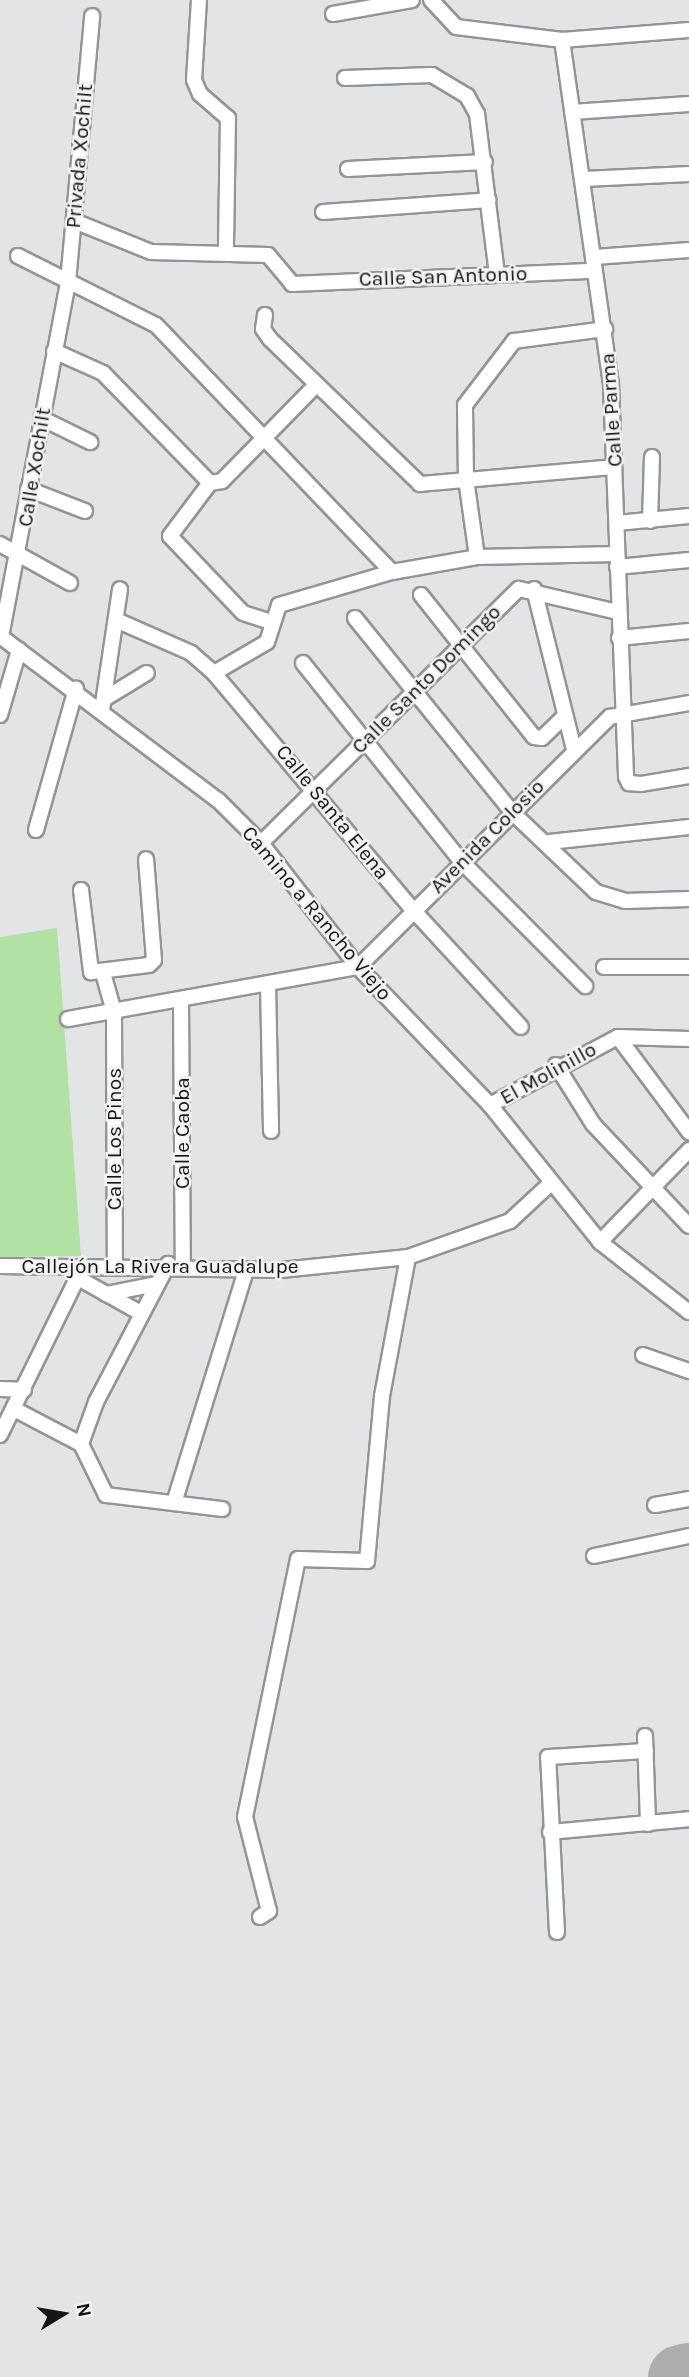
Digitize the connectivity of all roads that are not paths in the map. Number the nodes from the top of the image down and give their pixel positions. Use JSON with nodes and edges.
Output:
{"nodes":[{"id":1,"x":199,"y":0,"type":"edge"},
{"id":2,"x":412,"y":0,"type":"edge"},
{"id":3,"x":431,"y":0,"type":"edge"},
{"id":4,"x":333,"y":14,"type":"dead end"},
{"id":5,"x":92,"y":16,"type":"dead end"},
{"id":6,"x":689,"y":30,"type":"edge"},
{"id":7,"x":562,"y":40,"type":"junction"},
{"id":8,"x":345,"y":78,"type":"dead end"},
{"id":9,"x":689,"y":104,"type":"edge"},
{"id":10,"x":572,"y":112,"type":"junction"},
{"id":11,"x":485,"y":162,"type":"junction"},
{"id":12,"x":348,"y":169,"type":"dead end"},
{"id":13,"x":689,"y":174,"type":"edge"},
{"id":14,"x":584,"y":179,"type":"junction"},
{"id":15,"x":489,"y":200,"type":"junction"},
{"id":16,"x":323,"y":212,"type":"dead end"},
{"id":17,"x":74,"y":221,"type":"junction"},
{"id":18,"x":689,"y":250,"type":"edge"},
{"id":19,"x":226,"y":251,"type":"junction"},
{"id":20,"x":18,"y":256,"type":"dead end"},
{"id":21,"x":595,"y":264,"type":"junction"},
{"id":22,"x":497,"y":274,"type":"junction"},
{"id":23,"x":67,"y":289,"type":"junction"},
{"id":24,"x":265,"y":315,"type":"dead end"},
{"id":25,"x":605,"y":329,"type":"junction"},
{"id":26,"x":54,"y":351,"type":"junction"},
{"id":27,"x":316,"y":385,"type":"junction"},
{"id":28,"x":41,"y":418,"type":"junction"},
{"id":29,"x":264,"y":435,"type":"junction"},
{"id":30,"x":90,"y":442,"type":"dead end"},
{"id":31,"x":652,"y":457,"type":"dead end"},
{"id":32,"x":614,"y":467,"type":"junction"},
{"id":33,"x":466,"y":479,"type":"junction"},
{"id":34,"x":210,"y":483,"type":"junction"},
{"id":35,"x":28,"y":489,"type":"junction"},
{"id":36,"x":85,"y":511,"type":"dead end"},
{"id":37,"x":689,"y":516,"type":"edge"},
{"id":38,"x":650,"y":521,"type":"junction"},
{"id":39,"x":617,"y":523,"type":"junction"},
{"id":40,"x":0,"y":544,"type":"edge"},
{"id":41,"x":477,"y":556,"type":"junction"},
{"id":42,"x":20,"y":560,"type":"junction"},
{"id":43,"x":689,"y":560,"type":"edge"},
{"id":44,"x":617,"y":561,"type":"junction"},
{"id":45,"x":392,"y":572,"type":"junction"},
{"id":46,"x":70,"y":583,"type":"dead end"},
{"id":47,"x":120,"y":589,"type":"dead end"},
{"id":48,"x":534,"y":589,"type":"junction"},
{"id":49,"x":421,"y":595,"type":"dead end"},
{"id":50,"x":618,"y":612,"type":"junction"},
{"id":51,"x":355,"y":618,"type":"dead end"},
{"id":52,"x":116,"y":620,"type":"junction"},
{"id":53,"x":271,"y":622,"type":"junction"},
{"id":54,"x":689,"y":631,"type":"edge"},
{"id":55,"x":1,"y":637,"type":"edge"},
{"id":56,"x":619,"y":638,"type":"junction"},
{"id":57,"x":461,"y":644,"type":"junction"},
{"id":58,"x":19,"y":649,"type":"junction"},
{"id":59,"x":303,"y":663,"type":"dead end"},
{"id":60,"x":147,"y":673,"type":"dead end"},
{"id":61,"x":214,"y":673,"type":"junction"},
{"id":62,"x":76,"y":689,"type":"junction"},
{"id":63,"x":415,"y":689,"type":"junction"},
{"id":64,"x":689,"y":703,"type":"edge"},
{"id":65,"x":103,"y":705,"type":"junction"},
{"id":66,"x":621,"y":711,"type":"junction"},
{"id":67,"x":0,"y":715,"type":"edge"},
{"id":68,"x":565,"y":716,"type":"junction"},
{"id":69,"x":363,"y":741,"type":"junction"},
{"id":70,"x":574,"y":750,"type":"junction"},
{"id":71,"x":689,"y":776,"type":"edge"},
{"id":72,"x":315,"y":789,"type":"junction"},
{"id":73,"x":514,"y":814,"type":"junction"},
{"id":74,"x":689,"y":827,"type":"edge"},
{"id":75,"x":36,"y":830,"type":"dead end"},
{"id":76,"x":549,"y":842,"type":"junction"},
{"id":77,"x":261,"y":843,"type":"junction"},
{"id":78,"x":146,"y":859,"type":"dead end"},
{"id":79,"x":462,"y":862,"type":"junction"},
{"id":80,"x":81,"y":890,"type":"dead end"},
{"id":81,"x":689,"y":899,"type":"edge"},
{"id":82,"x":412,"y":910,"type":"junction"},
{"id":83,"x":359,"y":967,"type":"junction"},
{"id":84,"x":604,"y":967,"type":"dead end"},
{"id":85,"x":689,"y":967,"type":"edge"},
{"id":86,"x":103,"y":973,"type":"junction"},
{"id":87,"x":268,"y":985,"type":"junction"},
{"id":88,"x":585,"y":986,"type":"dead end"},
{"id":89,"x":181,"y":1003,"type":"junction"},
{"id":90,"x":114,"y":1012,"type":"junction"},
{"id":91,"x":68,"y":1019,"type":"dead end"},
{"id":92,"x":521,"y":1027,"type":"dead end"},
{"id":93,"x":618,"y":1037,"type":"junction"},
{"id":94,"x":689,"y":1039,"type":"edge"},
{"id":95,"x":555,"y":1065,"type":"junction"},
{"id":96,"x":490,"y":1105,"type":"junction"},
{"id":97,"x":271,"y":1131,"type":"dead end"},
{"id":98,"x":689,"y":1132,"type":"edge"},
{"id":99,"x":689,"y":1150,"type":"edge"},
{"id":100,"x":551,"y":1183,"type":"junction"},
{"id":101,"x":651,"y":1191,"type":"junction"},
{"id":102,"x":689,"y":1226,"type":"edge"},
{"id":103,"x":600,"y":1242,"type":"junction"},
{"id":104,"x":408,"y":1257,"type":"junction"},
{"id":105,"x":175,"y":1264,"type":"junction"},
{"id":106,"x":0,"y":1266,"type":"edge"},
{"id":107,"x":115,"y":1266,"type":"junction"},
{"id":108,"x":246,"y":1271,"type":"junction"},
{"id":109,"x":80,"y":1272,"type":"junction"},
{"id":110,"x":157,"y":1284,"type":"junction"},
{"id":111,"x":106,"y":1294,"type":"junction"},
{"id":112,"x":689,"y":1312,"type":"edge"},
{"id":113,"x":141,"y":1313,"type":"junction"},
{"id":114,"x":643,"y":1355,"type":"dead end"},
{"id":115,"x":689,"y":1371,"type":"edge"},
{"id":116,"x":0,"y":1389,"type":"edge"},
{"id":117,"x":24,"y":1390,"type":"junction"},
{"id":118,"x":13,"y":1409,"type":"junction"},
{"id":119,"x":0,"y":1435,"type":"edge"},
{"id":120,"x":81,"y":1444,"type":"junction"},
{"id":121,"x":689,"y":1499,"type":"edge"},
{"id":122,"x":174,"y":1503,"type":"junction"},
{"id":123,"x":655,"y":1505,"type":"dead end"},
{"id":124,"x":222,"y":1509,"type":"dead end"},
{"id":125,"x":689,"y":1535,"type":"edge"},
{"id":126,"x":594,"y":1556,"type":"dead end"},
{"id":127,"x":689,"y":1818,"type":"edge"},
{"id":128,"x":648,"y":1824,"type":"junction"},
{"id":129,"x":550,"y":1832,"type":"junction"},
{"id":130,"x":260,"y":1917,"type":"dead end"},
{"id":131,"x":557,"y":1932,"type":"dead end"}],
"edges":[{"from":1,"to":19,"type":"street"},
{"from":2,"to":4,"type":"street"},
{"from":3,"to":7,"type":"street"},
{"from":5,"to":17,"type":"street","name":"Privada Xochilt"},
{"from":6,"to":7,"type":"street"},
{"from":7,"to":10,"type":"street","name":"Calle Parma"},
{"from":8,"to":11,"type":"street"},
{"from":9,"to":10,"type":"street"},
{"from":10,"to":14,"type":"street","name":"Calle Parma"},
{"from":11,"to":12,"type":"street"},
{"from":11,"to":15,"type":"street"},
{"from":13,"to":14,"type":"street"},
{"from":14,"to":21,"type":"street","name":"Calle Parma"},
{"from":15,"to":16,"type":"street"},
{"from":15,"to":22,"type":"street"},
{"from":17,"to":19,"type":"street"},
{"from":17,"to":23,"type":"street","name":"Privada Xochilt"},
{"from":18,"to":21,"type":"street","name":"Calle San Antonio"},
{"from":19,"to":22,"type":"street","name":"Calle San Antonio"},
{"from":20,"to":23,"type":"street"},
{"from":21,"to":22,"type":"street","name":"Calle San Antonio"},
{"from":21,"to":25,"type":"street","name":"Calle Parma"},
{"from":23,"to":26,"type":"street","name":"Calle Xochilt"},
{"from":23,"to":29,"type":"street"},
{"from":24,"to":27,"type":"street"},
{"from":25,"to":32,"type":"street","name":"Calle Parma"},
{"from":25,"to":33,"type":"street"},
{"from":26,"to":28,"type":"street","name":"Calle Xochilt"},
{"from":26,"to":34,"type":"street"},
{"from":27,"to":29,"type":"street"},
{"from":27,"to":33,"type":"street"},
{"from":28,"to":30,"type":"street"},
{"from":28,"to":35,"type":"street","name":"Calle Xochilt"},
{"from":29,"to":34,"type":"street"},
{"from":29,"to":45,"type":"street"},
{"from":31,"to":38,"type":"street"},
{"from":32,"to":33,"type":"street"},
{"from":32,"to":39,"type":"street","name":"Calle Parma"},
{"from":33,"to":41,"type":"street"},
{"from":34,"to":53,"type":"street"},
{"from":35,"to":36,"type":"street"},
{"from":35,"to":42,"type":"street","name":"Calle Xochilt"},
{"from":37,"to":38,"type":"street"},
{"from":38,"to":39,"type":"street"},
{"from":39,"to":44,"type":"street","name":"Calle Parma"},
{"from":40,"to":42,"type":"street"},
{"from":41,"to":44,"type":"street"},
{"from":41,"to":45,"type":"street"},
{"from":42,"to":46,"type":"street"},
{"from":42,"to":55,"type":"street","name":"Calle Xochilt"},
{"from":43,"to":44,"type":"street"},
{"from":44,"to":50,"type":"street","name":"Calle Parma"},
{"from":45,"to":53,"type":"street"},
{"from":47,"to":52,"type":"street"},
{"from":48,"to":50,"type":"street"},
{"from":48,"to":57,"type":"street","name":"Calle Santo Domingo"},
{"from":48,"to":68,"type":"street"},
{"from":49,"to":57,"type":"street"},
{"from":50,"to":56,"type":"street","name":"Calle Parma"},
{"from":51,"to":63,"type":"street"},
{"from":52,"to":61,"type":"street","name":"Calle Santa Elena"},
{"from":52,"to":65,"type":"street"},
{"from":53,"to":61,"type":"street"},
{"from":54,"to":56,"type":"street"},
{"from":55,"to":58,"type":"street","name":"Camino a Rancho Viejo"},
{"from":56,"to":66,"type":"street","name":"Calle Parma"},
{"from":57,"to":63,"type":"street","name":"Calle Santo Domingo"},
{"from":57,"to":68,"type":"street"},
{"from":58,"to":62,"type":"street","name":"Camino a Rancho Viejo"},
{"from":58,"to":67,"type":"street"},
{"from":59,"to":69,"type":"street"},
{"from":60,"to":65,"type":"street"},
{"from":61,"to":72,"type":"street","name":"Calle Santa Elena"},
{"from":62,"to":65,"type":"street","name":"Camino a Rancho Viejo"},
{"from":62,"to":75,"type":"street"},
{"from":63,"to":69,"type":"street","name":"Calle Santo Domingo"},
{"from":63,"to":73,"type":"street"},
{"from":64,"to":66,"type":"street"},
{"from":65,"to":77,"type":"street","name":"Camino a Rancho Viejo"},
{"from":66,"to":70,"type":"street","name":"Avenida Colosio"},
{"from":66,"to":71,"type":"street","name":"Calle Parma"},
{"from":68,"to":70,"type":"street"},
{"from":69,"to":72,"type":"street","name":"Calle Santo Domingo"},
{"from":69,"to":79,"type":"street"},
{"from":70,"to":73,"type":"street","name":"Avenida Colosio"},
{"from":72,"to":77,"type":"street","name":"Calle Santo Domingo"},
{"from":72,"to":82,"type":"street","name":"Calle Santa Elena"},
{"from":73,"to":76,"type":"street"},
{"from":73,"to":79,"type":"street","name":"Avenida Colosio"},
{"from":74,"to":76,"type":"street"},
{"from":76,"to":81,"type":"street"},
{"from":77,"to":83,"type":"street","name":"Camino a Rancho Viejo"},
{"from":78,"to":86,"type":"street"},
{"from":79,"to":82,"type":"street","name":"Avenida Colosio"},
{"from":79,"to":88,"type":"street"},
{"from":80,"to":86,"type":"street","name":"Calle Los Pinos"},
{"from":82,"to":83,"type":"street","name":"Avenida Colosio"},
{"from":82,"to":92,"type":"street","name":"Calle Santa Elena"},
{"from":83,"to":87,"type":"street"},
{"from":83,"to":96,"type":"street","name":"Camino a Rancho Viejo"},
{"from":84,"to":85,"type":"street"},
{"from":86,"to":90,"type":"street","name":"Calle Los Pinos"},
{"from":87,"to":89,"type":"street"},
{"from":87,"to":97,"type":"street"},
{"from":89,"to":90,"type":"street"},
{"from":89,"to":105,"type":"street","name":"Calle Caoba"},
{"from":90,"to":91,"type":"street"},
{"from":90,"to":107,"type":"street","name":"Calle Los Pinos"},
{"from":93,"to":94,"type":"street","name":"El Molinillo"},
{"from":93,"to":95,"type":"street","name":"El Molinillo"},
{"from":93,"to":98,"type":"street"},
{"from":95,"to":96,"type":"street","name":"El Molinillo"},
{"from":95,"to":101,"type":"street"},
{"from":96,"to":100,"type":"street","name":"Camino a Rancho Viejo"},
{"from":99,"to":101,"type":"street"},
{"from":100,"to":103,"type":"street","name":"Camino a Rancho Viejo"},
{"from":100,"to":104,"type":"street","name":"Callejón La Rivera Guadalupe"},
{"from":101,"to":102,"type":"street"},
{"from":101,"to":103,"type":"street"},
{"from":103,"to":112,"type":"street","name":"Camino a Rancho Viejo"},
{"from":104,"to":108,"type":"street","name":"Callejón La Rivera Guadalupe"},
{"from":104,"to":130,"type":"street"},
{"from":105,"to":107,"type":"street","name":"Callejón La Rivera Guadalupe"},
{"from":105,"to":108,"type":"street","name":"Callejón La Rivera Guadalupe"},
{"from":105,"to":110,"type":"street"},
{"from":106,"to":109,"type":"street","name":"Callejón La Rivera Guadalupe"},
{"from":107,"to":109,"type":"street","name":"Callejón La Rivera Guadalupe"},
{"from":108,"to":122,"type":"street"},
{"from":109,"to":111,"type":"street"},
{"from":109,"to":117,"type":"street"},
{"from":110,"to":111,"type":"street"},
{"from":110,"to":113,"type":"street"},
{"from":111,"to":113,"type":"street"},
{"from":113,"to":120,"type":"street"},
{"from":114,"to":115,"type":"street"},
{"from":116,"to":117,"type":"street"},
{"from":117,"to":118,"type":"street"},
{"from":118,"to":119,"type":"street"},
{"from":118,"to":120,"type":"street"},
{"from":120,"to":122,"type":"street"},
{"from":121,"to":123,"type":"street"},
{"from":122,"to":124,"type":"street"},
{"from":125,"to":126,"type":"street"},
{"from":127,"to":128,"type":"street"},
{"from":128,"to":129,"type":"street"},
{"from":128,"to":129,"type":"street"},
{"from":129,"to":131,"type":"street"}]}
